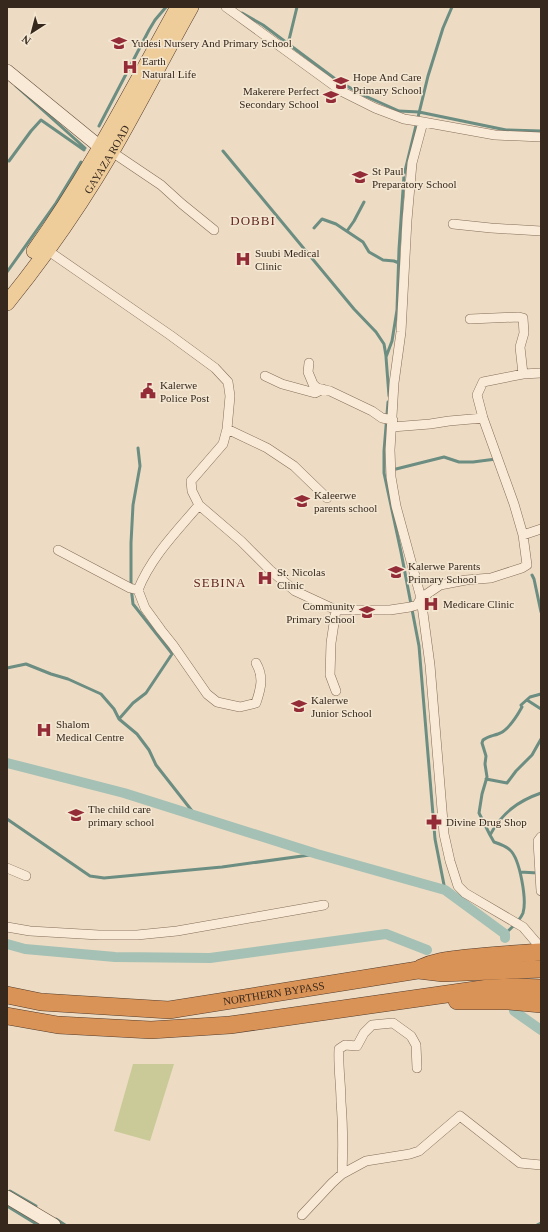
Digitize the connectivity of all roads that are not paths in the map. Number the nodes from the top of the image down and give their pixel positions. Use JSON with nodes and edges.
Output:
{"nodes":[{"id":1,"x":178,"y":7,"type":"edge"},
{"id":2,"x":192,"y":7,"type":"edge"},
{"id":3,"x":226,"y":7,"type":"edge"},
{"id":4,"x":7,"y":71,"type":"edge"},
{"id":5,"x":421,"y":122,"type":"junction"},
{"id":6,"x":541,"y":137,"type":"edge"},
{"id":7,"x":106,"y":150,"type":"junction"},
{"id":8,"x":453,"y":224,"type":"dead end"},
{"id":9,"x":214,"y":230,"type":"dead end"},
{"id":10,"x":541,"y":230,"type":"edge"},
{"id":11,"x":47,"y":250,"type":"junction"},
{"id":12,"x":7,"y":287,"type":"edge"},
{"id":13,"x":7,"y":303,"type":"edge"},
{"id":14,"x":470,"y":319,"type":"dead end"},
{"id":15,"x":309,"y":363,"type":"dead end"},
{"id":16,"x":541,"y":373,"type":"edge"},
{"id":17,"x":523,"y":374,"type":"junction"},
{"id":18,"x":266,"y":376,"type":"dead end"},
{"id":19,"x":323,"y":389,"type":"junction"},
{"id":20,"x":483,"y":418,"type":"junction"},
{"id":21,"x":389,"y":421,"type":"junction"},
{"id":22,"x":227,"y":429,"type":"junction"},
{"id":23,"x":327,"y":498,"type":"dead end"},
{"id":24,"x":200,"y":505,"type":"junction"},
{"id":25,"x":541,"y":529,"type":"edge"},
{"id":26,"x":523,"y":536,"type":"junction"},
{"id":27,"x":58,"y":550,"type":"dead end"},
{"id":28,"x":135,"y":589,"type":"junction"},
{"id":29,"x":416,"y":603,"type":"junction"},
{"id":30,"x":336,"y":610,"type":"junction"},
{"id":31,"x":256,"y":663,"type":"dead end"},
{"id":32,"x":336,"y":691,"type":"dead end"},
{"id":33,"x":541,"y":837,"type":"edge"},
{"id":34,"x":7,"y":868,"type":"edge"},
{"id":35,"x":26,"y":876,"type":"dead end"},
{"id":36,"x":541,"y":891,"type":"edge"},
{"id":37,"x":324,"y":905,"type":"dead end"},
{"id":38,"x":7,"y":927,"type":"edge"},
{"id":39,"x":541,"y":948,"type":"edge"},
{"id":40,"x":541,"y":952,"type":"edge"},
{"id":41,"x":541,"y":969,"type":"edge"},
{"id":42,"x":418,"y":970,"type":"junction"},
{"id":43,"x":541,"y":988,"type":"edge"},
{"id":44,"x":7,"y":995,"type":"edge"},
{"id":45,"x":417,"y":999,"type":"junction"},
{"id":46,"x":541,"y":1004,"type":"edge"},
{"id":47,"x":7,"y":1016,"type":"edge"},
{"id":48,"x":417,"y":1068,"type":"dead end"},
{"id":49,"x":541,"y":1165,"type":"edge"},
{"id":50,"x":342,"y":1174,"type":"junction"},
{"id":51,"x":7,"y":1197,"type":"edge"},
{"id":52,"x":302,"y":1215,"type":"dead end"},
{"id":53,"x":54,"y":1225,"type":"edge"}],
"edges":[{"from":1,"to":7,"type":"main road","name":"GAYAZA ROAD"},
{"from":2,"to":7,"type":"main road","name":"GAYAZA ROAD"},
{"from":3,"to":5,"type":"street"},
{"from":4,"to":7,"type":"street"},
{"from":5,"to":6,"type":"street"},
{"from":5,"to":21,"type":"street"},
{"from":7,"to":9,"type":"street"},
{"from":7,"to":11,"type":"main road","name":"GAYAZA ROAD"},
{"from":7,"to":12,"type":"main road","name":"GAYAZA ROAD"},
{"from":8,"to":10,"type":"street"},
{"from":11,"to":13,"type":"main road","name":"GAYAZA ROAD"},
{"from":11,"to":22,"type":"street"},
{"from":14,"to":17,"type":"street"},
{"from":15,"to":19,"type":"street"},
{"from":16,"to":17,"type":"street"},
{"from":17,"to":20,"type":"street"},
{"from":18,"to":19,"type":"street"},
{"from":19,"to":21,"type":"street"},
{"from":20,"to":21,"type":"street"},
{"from":20,"to":26,"type":"street"},
{"from":21,"to":29,"type":"street"},
{"from":22,"to":23,"type":"street"},
{"from":22,"to":24,"type":"street"},
{"from":24,"to":28,"type":"street"},
{"from":24,"to":30,"type":"street"},
{"from":25,"to":26,"type":"street"},
{"from":26,"to":29,"type":"street"},
{"from":27,"to":28,"type":"street"},
{"from":28,"to":31,"type":"street"},
{"from":29,"to":30,"type":"street"},
{"from":29,"to":39,"type":"street"},
{"from":30,"to":32,"type":"street"},
{"from":33,"to":36,"type":"street"},
{"from":34,"to":35,"type":"street"},
{"from":37,"to":38,"type":"street"},
{"from":40,"to":42,"type":"highway"},
{"from":41,"to":42,"type":"highway","name":"NORTHERN BYPASS"},
{"from":42,"to":44,"type":"highway","name":"NORTHERN BYPASS"},
{"from":43,"to":45,"type":"highway"},
{"from":45,"to":46,"type":"highway"},
{"from":45,"to":47,"type":"highway"},
{"from":48,"to":50,"type":"street"},
{"from":49,"to":50,"type":"street"},
{"from":50,"to":52,"type":"street"},
{"from":51,"to":53,"type":"street"}]}
